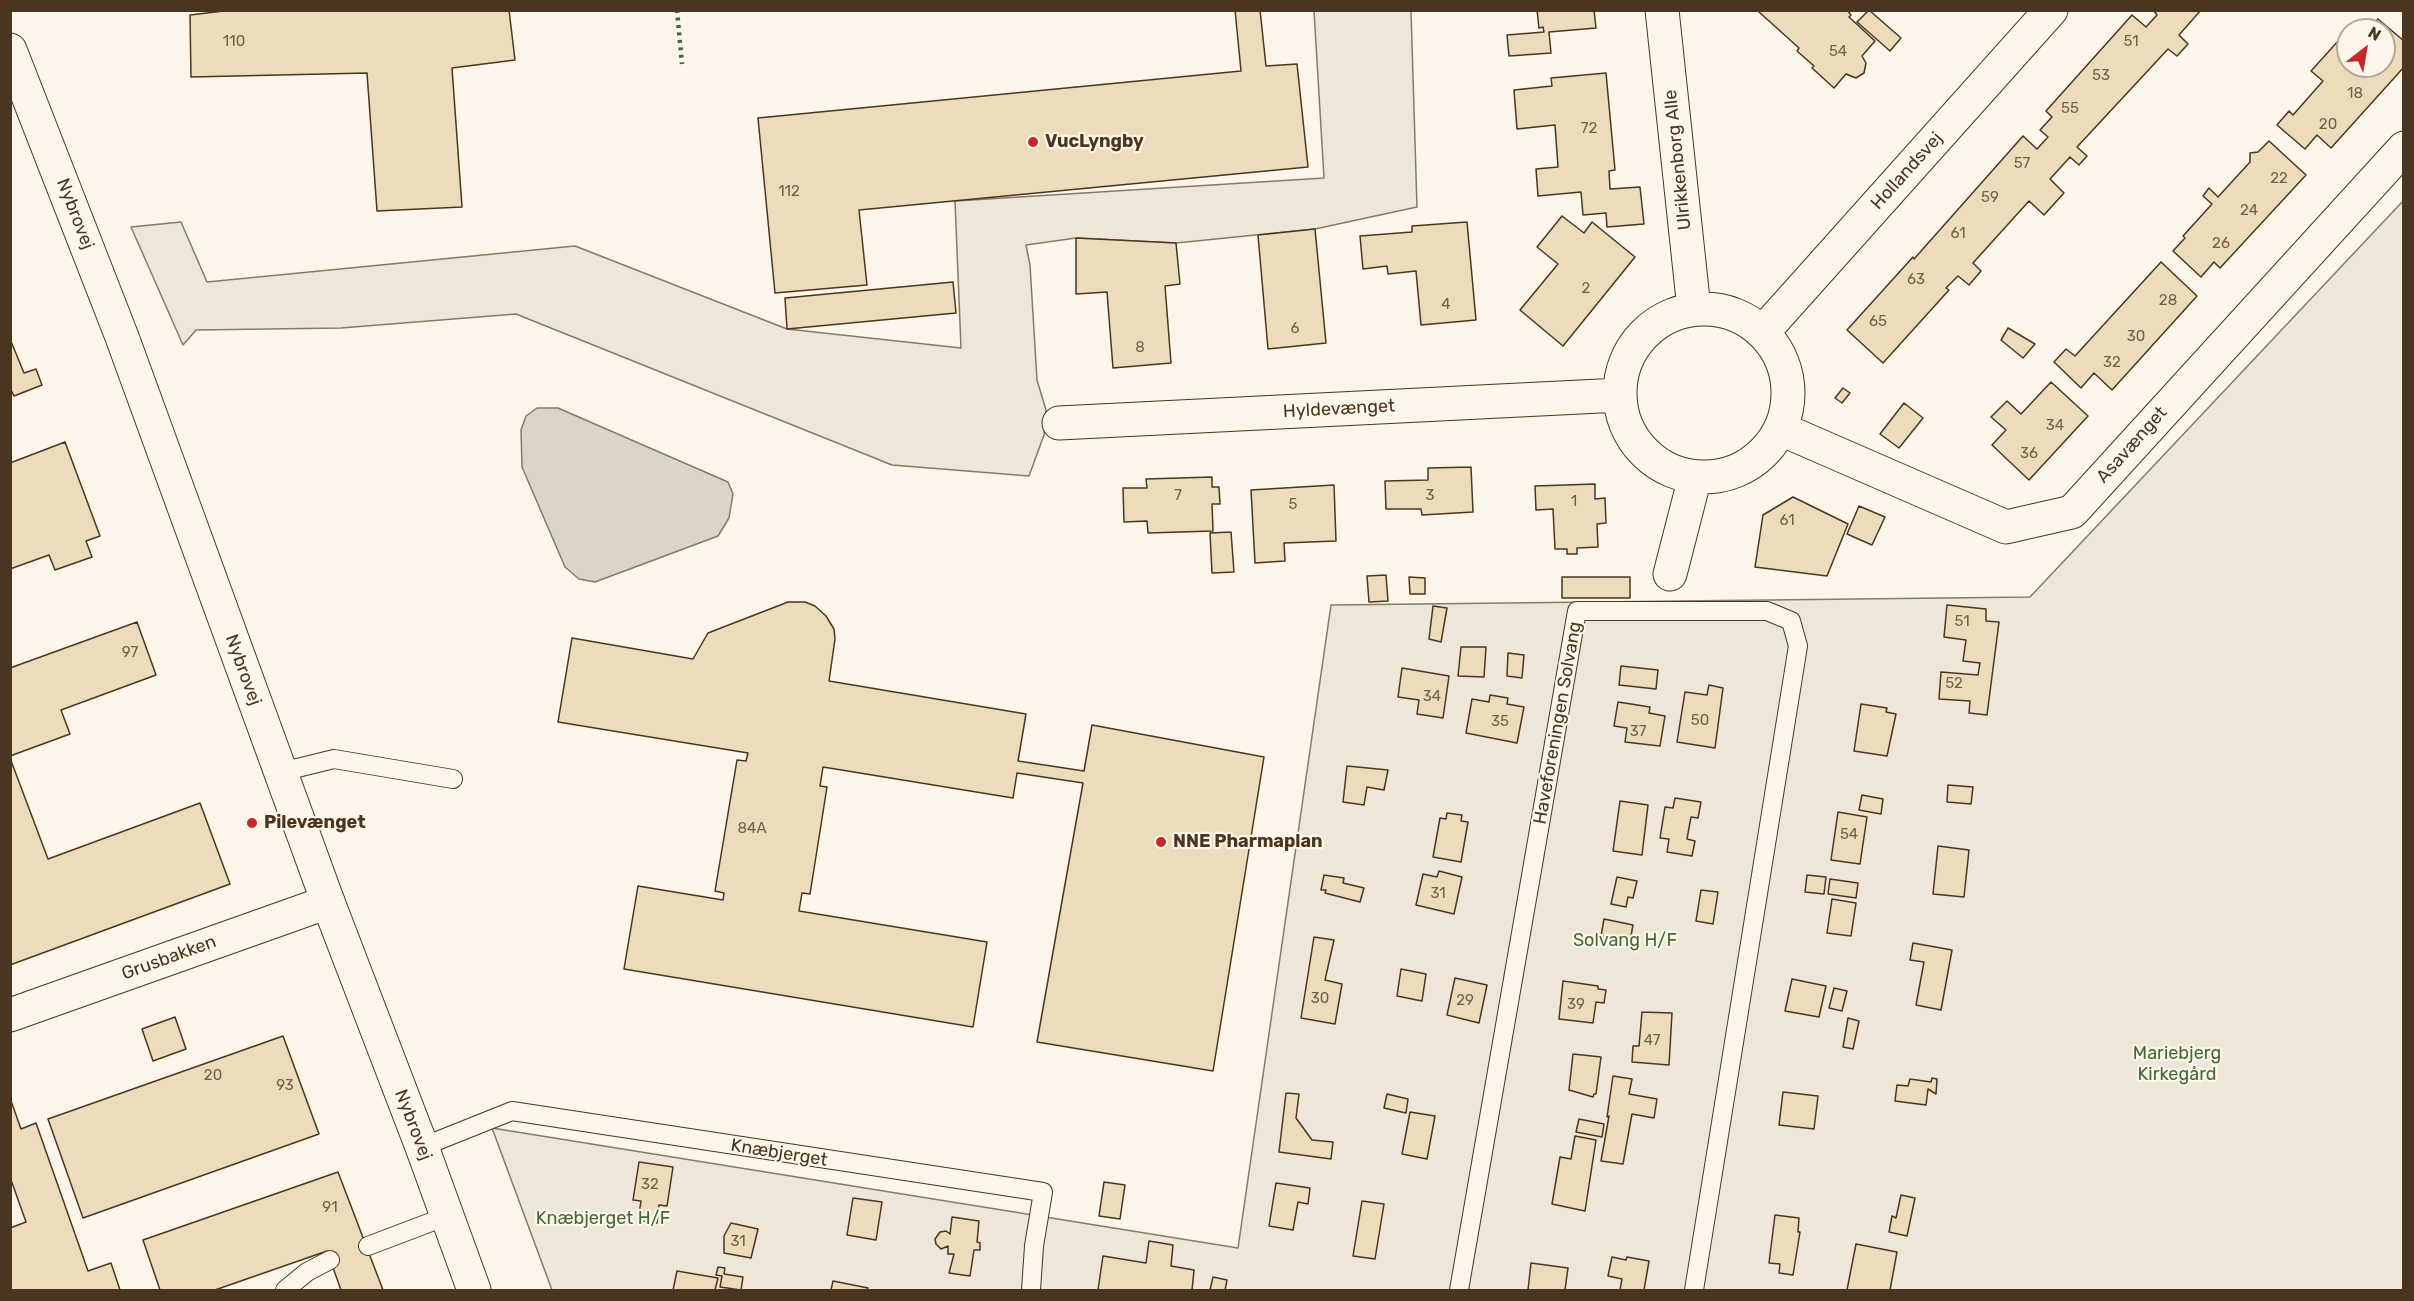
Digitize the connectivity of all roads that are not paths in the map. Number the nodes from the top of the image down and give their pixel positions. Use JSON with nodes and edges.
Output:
{"nodes":[{"id":1,"x":1662,"y":10,"type":"edge"},
{"id":2,"x":2051,"y":10,"type":"edge"},
{"id":3,"x":10,"y":50,"type":"edge"},
{"id":4,"x":2403,"y":148,"type":"edge"},
{"id":5,"x":1694,"y":309,"type":"junction"},
{"id":6,"x":1763,"y":332,"type":"junction"},
{"id":7,"x":1620,"y":395,"type":"junction"},
{"id":8,"x":1059,"y":423,"type":"dead end"},
{"id":9,"x":1781,"y":429,"type":"junction"},
{"id":10,"x":1695,"y":477,"type":"junction"},
{"id":11,"x":1670,"y":574,"type":"dead end"},
{"id":12,"x":281,"y":772,"type":"junction"},
{"id":13,"x":453,"y":779,"type":"dead end"},
{"id":14,"x":327,"y":902,"type":"junction"},
{"id":15,"x":10,"y":1015,"type":"edge"},
{"id":16,"x":422,"y":1147,"type":"junction"},
{"id":17,"x":447,"y":1216,"type":"junction"},
{"id":18,"x":368,"y":1246,"type":"dead end"},
{"id":19,"x":330,"y":1260,"type":"dead end"},
{"id":20,"x":285,"y":1290,"type":"edge"},
{"id":21,"x":474,"y":1290,"type":"edge"},
{"id":22,"x":1031,"y":1290,"type":"edge"},
{"id":23,"x":1459,"y":1290,"type":"edge"},
{"id":24,"x":1694,"y":1290,"type":"edge"}],
"edges":[{"from":1,"to":5,"type":"street","name":"Ulrikkenborg Alle"},
{"from":2,"to":6,"type":"street","name":"Hollandsvej"},
{"from":3,"to":12,"type":"street","name":"Nybrovej"},
{"from":4,"to":9,"type":"street","name":"Asavænget"},
{"from":5,"to":6,"type":"street"},
{"from":5,"to":7,"type":"street"},
{"from":6,"to":9,"type":"street"},
{"from":7,"to":8,"type":"street","name":"Hyldevænget"},
{"from":7,"to":10,"type":"street"},
{"from":9,"to":10,"type":"street"},
{"from":10,"to":11,"type":"street"},
{"from":12,"to":13,"type":"lane"},
{"from":12,"to":14,"type":"street","name":"Nybrovej"},
{"from":14,"to":15,"type":"street","name":"Grusbakken"},
{"from":14,"to":16,"type":"street","name":"Nybrovej"},
{"from":16,"to":17,"type":"street","name":"Nybrovej"},
{"from":16,"to":22,"type":"lane","name":"Knæbjerget"},
{"from":17,"to":18,"type":"lane"},
{"from":17,"to":21,"type":"street","name":"Nybrovej"},
{"from":19,"to":20,"type":"lane"},
{"from":23,"to":24,"type":"lane","name":"Haveforeningen Solvang"}]}
